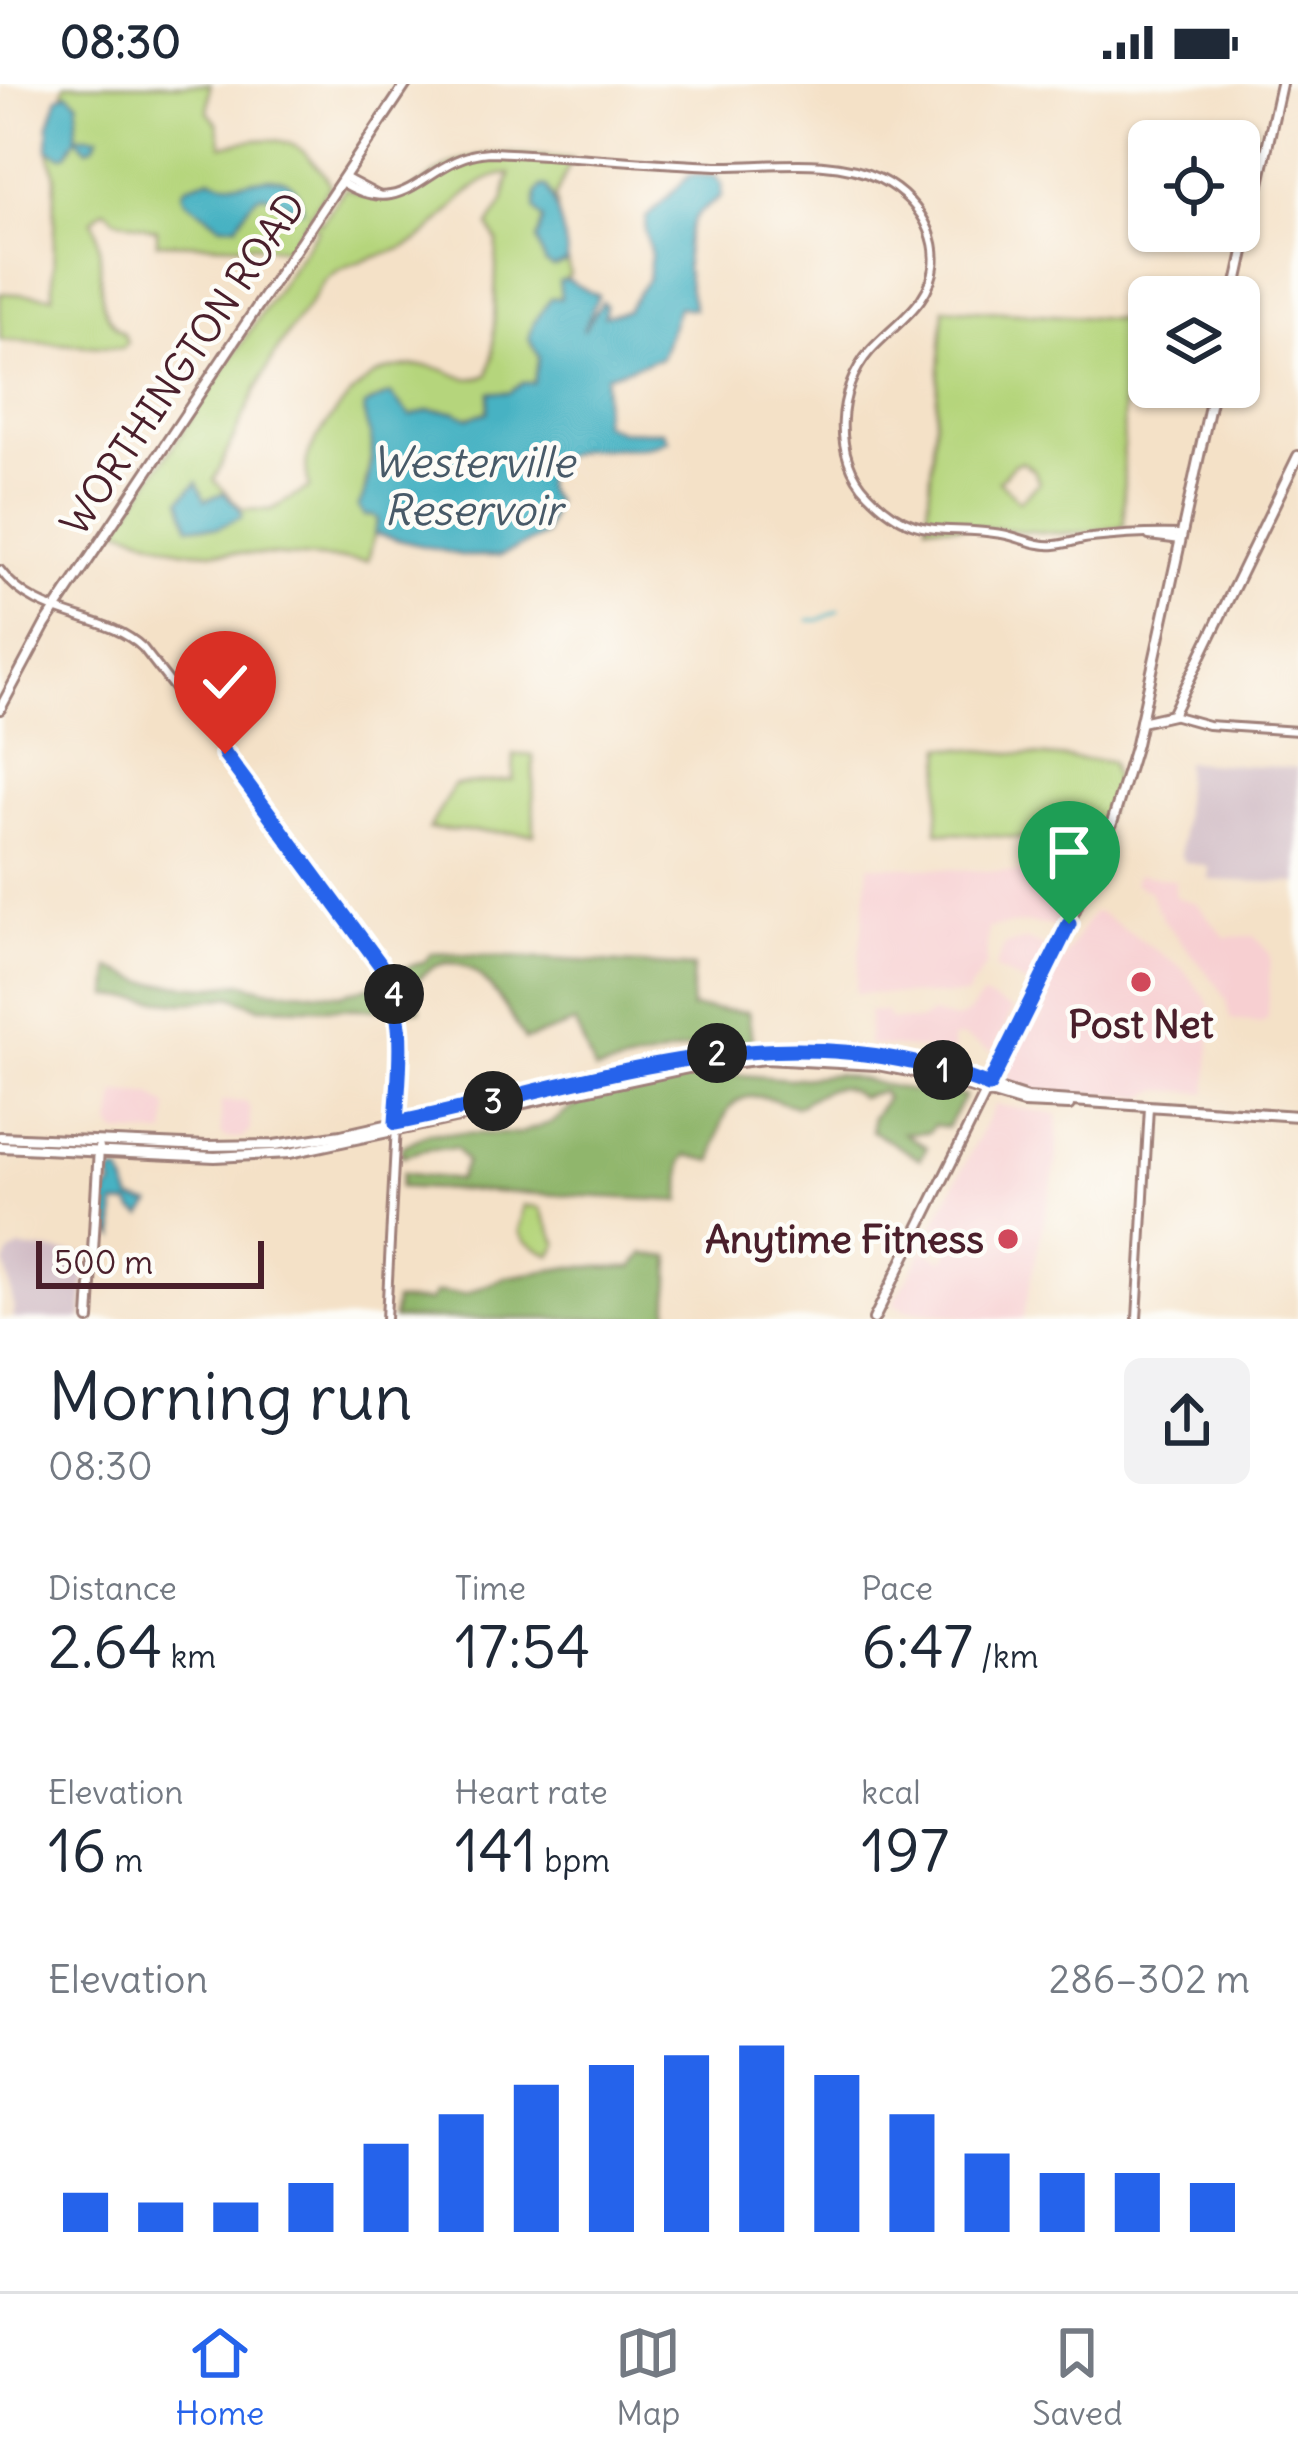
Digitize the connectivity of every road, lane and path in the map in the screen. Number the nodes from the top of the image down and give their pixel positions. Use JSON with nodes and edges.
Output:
{"nodes":[{"id":1,"x":406,"y":84,"type":"edge"},
{"id":2,"x":1281,"y":84,"type":"edge"},
{"id":3,"x":342,"y":179,"type":"junction"},
{"id":4,"x":1239,"y":276,"type":"edge"},
{"id":5,"x":1209,"y":408,"type":"edge"},
{"id":6,"x":1298,"y":456,"type":"edge"},
{"id":7,"x":1181,"y":537,"type":"junction"},
{"id":8,"x":0,"y":570,"type":"edge"},
{"id":9,"x":55,"y":610,"type":"junction"},
{"id":10,"x":0,"y":709,"type":"edge"},
{"id":11,"x":1172,"y":715,"type":"junction"},
{"id":12,"x":1141,"y":722,"type":"junction"},
{"id":13,"x":1298,"y":730,"type":"edge"},
{"id":14,"x":988,"y":1088,"type":"junction"},
{"id":15,"x":1067,"y":1103,"type":"junction"},
{"id":16,"x":1149,"y":1107,"type":"junction"},
{"id":17,"x":1298,"y":1115,"type":"edge"},
{"id":18,"x":396,"y":1128,"type":"junction"},
{"id":19,"x":0,"y":1137,"type":"edge"},
{"id":20,"x":99,"y":1146,"type":"junction"},
{"id":21,"x":260,"y":1146,"type":"junction"},
{"id":22,"x":0,"y":1147,"type":"edge"},
{"id":23,"x":200,"y":1156,"type":"junction"},
{"id":24,"x":89,"y":1319,"type":"edge"},
{"id":25,"x":386,"y":1319,"type":"edge"},
{"id":26,"x":874,"y":1319,"type":"edge"},
{"id":27,"x":1137,"y":1319,"type":"edge"}],
"edges":[{"from":1,"to":3,"type":"main road","name":"WORTHINGTON ROAD"},
{"from":2,"to":4,"type":"main road"},
{"from":3,"to":7,"type":"street"},
{"from":3,"to":9,"type":"main road","name":"WORTHINGTON ROAD"},
{"from":5,"to":7,"type":"main road"},
{"from":6,"to":11,"type":"main road"},
{"from":7,"to":12,"type":"main road"},
{"from":8,"to":9,"type":"street"},
{"from":9,"to":10,"type":"main road","name":"WORTHINGTON ROAD"},
{"from":9,"to":18,"type":"street"},
{"from":11,"to":12,"type":"main road"},
{"from":11,"to":13,"type":"street"},
{"from":12,"to":14,"type":"main road"},
{"from":14,"to":15,"type":"main road"},
{"from":14,"to":15,"type":"main road"},
{"from":14,"to":18,"type":"main road"},
{"from":14,"to":26,"type":"main road"},
{"from":15,"to":16,"type":"main road"},
{"from":16,"to":17,"type":"main road"},
{"from":16,"to":27,"type":"street"},
{"from":18,"to":21,"type":"main road"},
{"from":18,"to":23,"type":"main road"},
{"from":18,"to":25,"type":"street"},
{"from":19,"to":20,"type":"main road"},
{"from":20,"to":21,"type":"main road"},
{"from":20,"to":22,"type":"main road"},
{"from":20,"to":23,"type":"main road"},
{"from":20,"to":24,"type":"main road"},
{"from":21,"to":23,"type":"main road"}]}
